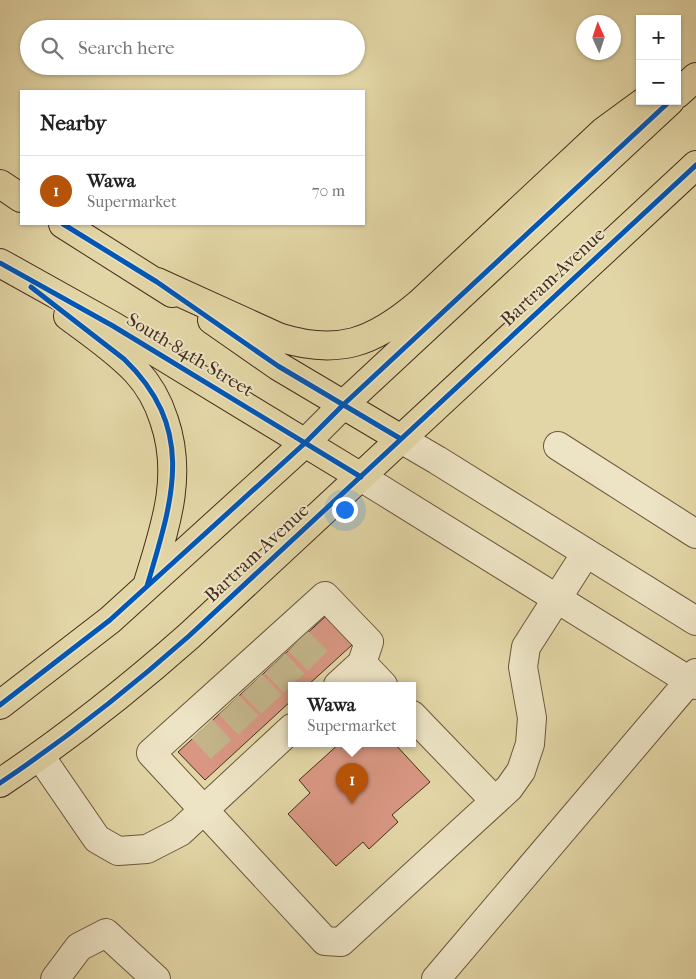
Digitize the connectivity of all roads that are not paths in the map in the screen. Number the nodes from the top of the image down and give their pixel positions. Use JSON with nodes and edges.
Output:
{"nodes":[{"id":1,"x":696,"y":63,"type":"edge"},
{"id":2,"x":681,"y":74,"type":"edge"},
{"id":3,"x":696,"y":77,"type":"edge"},
{"id":4,"x":681,"y":90,"type":"edge"},
{"id":5,"x":640,"y":105,"type":"edge"},
{"id":6,"x":666,"y":105,"type":"edge"},
{"id":7,"x":696,"y":165,"type":"edge"},
{"id":8,"x":0,"y":184,"type":"edge"},
{"id":9,"x":20,"y":197,"type":"edge"},
{"id":10,"x":65,"y":225,"type":"edge"},
{"id":11,"x":0,"y":263,"type":"edge"},
{"id":12,"x":157,"y":282,"type":"junction"},
{"id":13,"x":343,"y":405,"type":"junction"},
{"id":14,"x":401,"y":439,"type":"junction"},
{"id":15,"x":305,"y":443,"type":"junction"},
{"id":16,"x":558,"y":446,"type":"dead end"},
{"id":17,"x":361,"y":477,"type":"junction"},
{"id":18,"x":693,"y":528,"type":"edge"},
{"id":19,"x":586,"y":553,"type":"junction"},
{"id":20,"x":147,"y":586,"type":"junction"},
{"id":21,"x":556,"y":598,"type":"junction"},
{"id":22,"x":696,"y":621,"type":"edge"},
{"id":23,"x":362,"y":663,"type":"junction"},
{"id":24,"x":335,"y":679,"type":"edge"},
{"id":25,"x":694,"y":679,"type":"edge"},
{"id":26,"x":380,"y":682,"type":"edge"},
{"id":27,"x":0,"y":705,"type":"edge"},
{"id":28,"x":416,"y":719,"type":"edge"},
{"id":29,"x":288,"y":722,"type":"edge"},
{"id":30,"x":40,"y":756,"type":"junction"},
{"id":31,"x":0,"y":783,"type":"edge"},
{"id":32,"x":495,"y":801,"type":"junction"},
{"id":33,"x":203,"y":811,"type":"junction"},
{"id":34,"x":55,"y":979,"type":"edge"},
{"id":35,"x":156,"y":979,"type":"edge"},
{"id":36,"x":436,"y":979,"type":"edge"}],
"edges":[{"from":1,"to":2,"type":"main road"},
{"from":3,"to":4,"type":"main road"},
{"from":5,"to":12,"type":"main road"},
{"from":6,"to":13,"type":"main road"},
{"from":7,"to":14,"type":"main road","name":"Bartram Avenue"},
{"from":8,"to":9,"type":"main road"},
{"from":10,"to":12,"type":"main road","name":"South 84th Street"},
{"from":11,"to":15,"type":"main road","name":"South 84th Street"},
{"from":11,"to":20,"type":"main road"},
{"from":12,"to":13,"type":"main road","name":"South 84th Street"},
{"from":13,"to":14,"type":"main road","name":"South 84th Street"},
{"from":13,"to":15,"type":"main road"},
{"from":14,"to":17,"type":"main road","name":"Bartram Avenue"},
{"from":14,"to":19,"type":"lane"},
{"from":15,"to":17,"type":"main road","name":"South 84th Street"},
{"from":15,"to":20,"type":"main road"},
{"from":16,"to":18,"type":"lane"},
{"from":17,"to":21,"type":"lane"},
{"from":17,"to":30,"type":"main road","name":"Bartram Avenue"},
{"from":19,"to":21,"type":"lane"},
{"from":19,"to":22,"type":"lane"},
{"from":20,"to":27,"type":"main road"},
{"from":21,"to":25,"type":"lane"},
{"from":21,"to":32,"type":"lane"},
{"from":23,"to":24,"type":"lane"},
{"from":23,"to":26,"type":"lane"},
{"from":23,"to":33,"type":"lane"},
{"from":25,"to":36,"type":"lane"},
{"from":28,"to":32,"type":"lane"},
{"from":29,"to":33,"type":"lane"},
{"from":30,"to":31,"type":"main road","name":"Bartram Avenue"},
{"from":30,"to":33,"type":"lane"},
{"from":32,"to":33,"type":"lane"},
{"from":34,"to":35,"type":"lane"}]}
